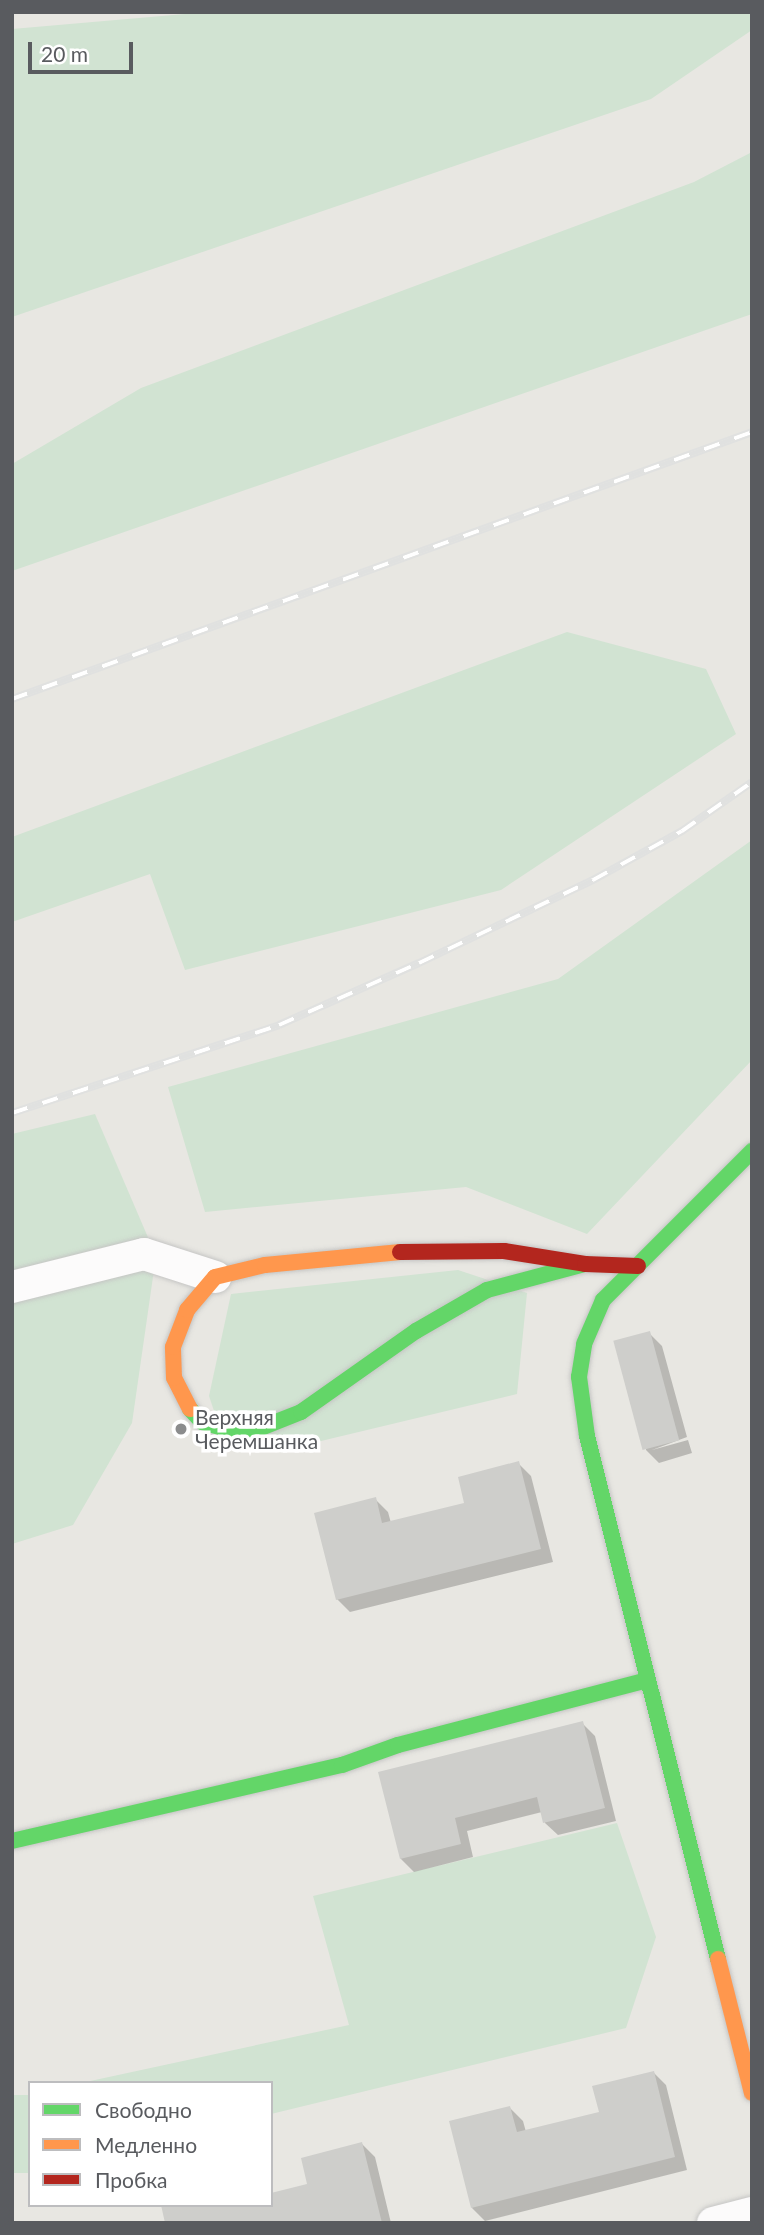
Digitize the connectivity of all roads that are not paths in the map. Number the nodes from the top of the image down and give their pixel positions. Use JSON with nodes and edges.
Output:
{"nodes":[{"id":1,"x":752,"y":1151,"type":"edge"},
{"id":2,"x":585,"y":1264,"type":"junction"},
{"id":3,"x":638,"y":1266,"type":"junction"},
{"id":4,"x":215,"y":1277,"type":"junction"},
{"id":5,"x":12,"y":1287,"type":"edge"},
{"id":6,"x":647,"y":1680,"type":"junction"},
{"id":7,"x":12,"y":1841,"type":"edge"},
{"id":8,"x":752,"y":2093,"type":"edge"},
{"id":9,"x":752,"y":2213,"type":"edge"},
{"id":10,"x":713,"y":2223,"type":"edge"}],
"edges":[{"from":1,"to":3,"type":"street"},
{"from":2,"to":3,"type":"street"},
{"from":2,"to":4,"type":"street"},
{"from":2,"to":4,"type":"street"},
{"from":3,"to":6,"type":"street"},
{"from":4,"to":5,"type":"street"},
{"from":6,"to":7,"type":"street"},
{"from":6,"to":8,"type":"street"},
{"from":9,"to":10,"type":"street"}]}
